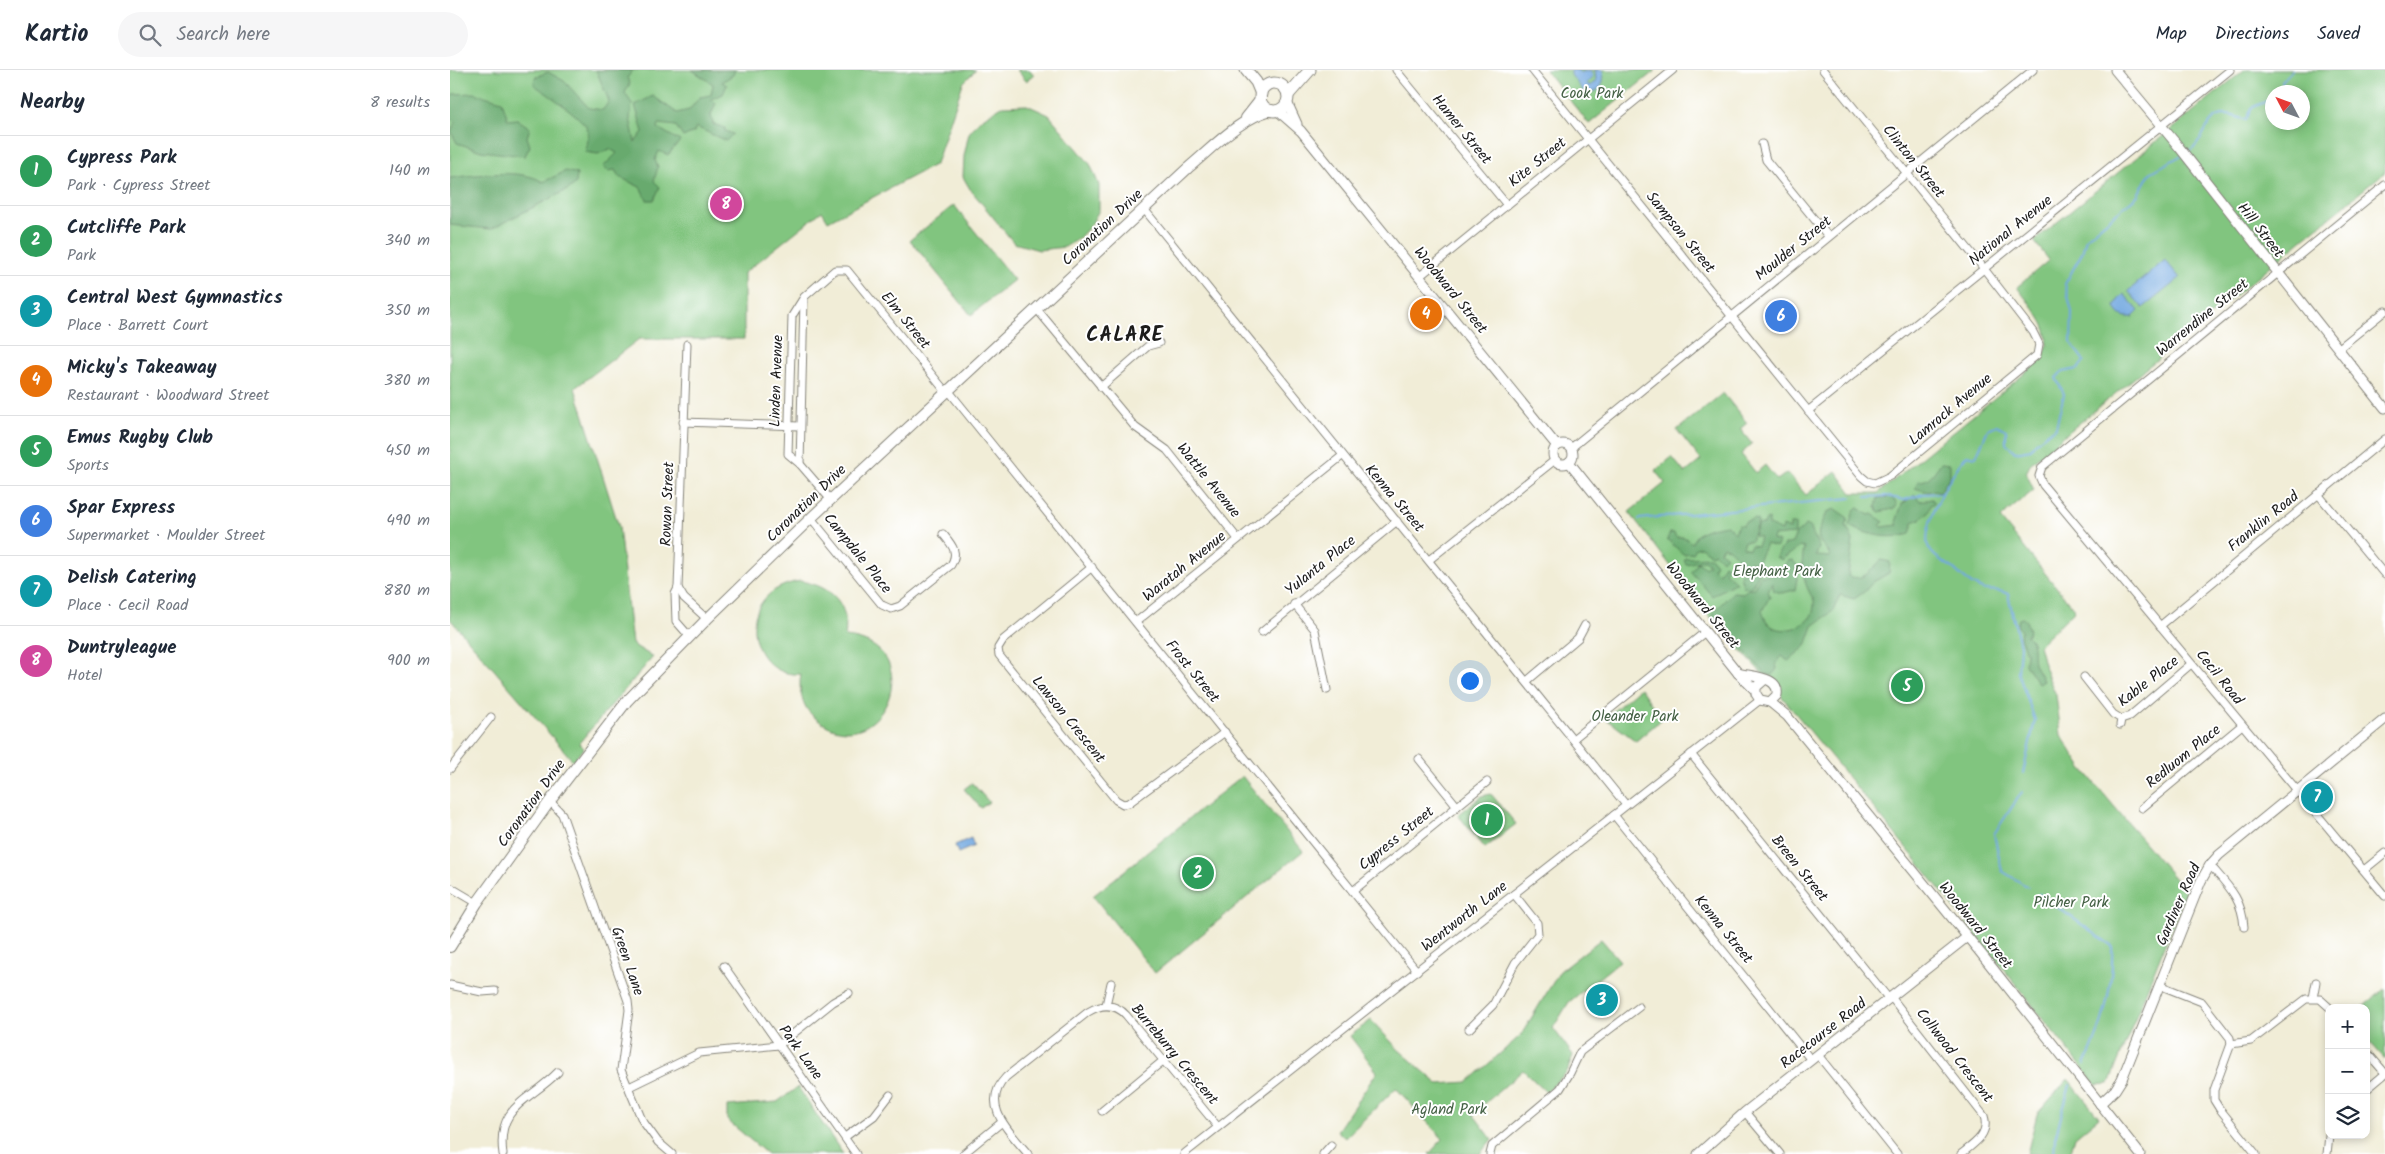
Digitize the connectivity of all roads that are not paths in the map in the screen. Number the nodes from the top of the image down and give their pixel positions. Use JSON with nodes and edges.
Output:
{"nodes":[{"id":1,"x":1246,"y":70,"type":"edge"},
{"id":2,"x":1255,"y":70,"type":"edge"},
{"id":3,"x":1310,"y":70,"type":"edge"},
{"id":4,"x":1396,"y":70,"type":"edge"},
{"id":5,"x":1532,"y":70,"type":"edge"},
{"id":6,"x":1673,"y":70,"type":"edge"},
{"id":7,"x":1824,"y":70,"type":"edge"},
{"id":8,"x":2033,"y":70,"type":"edge"},
{"id":9,"x":2114,"y":70,"type":"edge"},
{"id":10,"x":2230,"y":70,"type":"edge"},
{"id":11,"x":1277,"y":84,"type":"junction"},
{"id":12,"x":1261,"y":96,"type":"junction"},
{"id":13,"x":1287,"y":99,"type":"junction"},
{"id":14,"x":1274,"y":110,"type":"junction"},
{"id":15,"x":2161,"y":126,"type":"junction"},
{"id":16,"x":1235,"y":129,"type":"junction"},
{"id":17,"x":1301,"y":131,"type":"junction"},
{"id":18,"x":1588,"y":138,"type":"junction"},
{"id":19,"x":1762,"y":144,"type":"dead end"},
{"id":20,"x":1906,"y":173,"type":"junction"},
{"id":21,"x":2385,"y":185,"type":"edge"},
{"id":22,"x":1507,"y":205,"type":"junction"},
{"id":23,"x":1144,"y":209,"type":"junction"},
{"id":24,"x":1828,"y":236,"type":"junction"},
{"id":25,"x":843,"y":268,"type":"joint"},
{"id":26,"x":1984,"y":268,"type":"junction"},
{"id":27,"x":2277,"y":273,"type":"junction"},
{"id":28,"x":1420,"y":276,"type":"junction"},
{"id":29,"x":804,"y":297,"type":"junction"},
{"id":30,"x":1036,"y":308,"type":"junction"},
{"id":31,"x":2385,"y":311,"type":"edge"},
{"id":32,"x":1731,"y":317,"type":"junction"},
{"id":33,"x":1159,"y":343,"type":"dead end"},
{"id":34,"x":688,"y":344,"type":"dead end"},
{"id":35,"x":2338,"y":349,"type":"junction"},
{"id":36,"x":1101,"y":387,"type":"junction"},
{"id":37,"x":947,"y":391,"type":"junction"},
{"id":38,"x":2385,"y":408,"type":"edge"},
{"id":39,"x":1808,"y":411,"type":"junction"},
{"id":40,"x":683,"y":422,"type":"junction"},
{"id":41,"x":788,"y":426,"type":"junction"},
{"id":42,"x":799,"y":426,"type":"junction"},
{"id":43,"x":2385,"y":438,"type":"edge"},
{"id":44,"x":1557,"y":446,"type":"junction"},
{"id":45,"x":1571,"y":448,"type":"junction"},
{"id":46,"x":1342,"y":456,"type":"junction"},
{"id":47,"x":1556,"y":460,"type":"junction"},
{"id":48,"x":1569,"y":462,"type":"junction"},
{"id":49,"x":800,"y":464,"type":"junction"},
{"id":50,"x":2039,"y":473,"type":"joint"},
{"id":51,"x":2318,"y":494,"type":"junction"},
{"id":52,"x":831,"y":500,"type":"junction"},
{"id":53,"x":811,"y":518,"type":"junction"},
{"id":54,"x":1396,"y":521,"type":"junction"},
{"id":55,"x":943,"y":534,"type":"dead end"},
{"id":56,"x":1238,"y":539,"type":"junction"},
{"id":57,"x":1429,"y":560,"type":"junction"},
{"id":58,"x":1092,"y":567,"type":"junction"},
{"id":59,"x":2385,"y":575,"type":"edge"},
{"id":60,"x":678,"y":588,"type":"junction"},
{"id":61,"x":1294,"y":604,"type":"junction"},
{"id":62,"x":707,"y":619,"type":"junction"},
{"id":63,"x":1136,"y":622,"type":"junction"},
{"id":64,"x":1585,"y":625,"type":"dead end"},
{"id":65,"x":2160,"y":626,"type":"junction"},
{"id":66,"x":1262,"y":632,"type":"dead end"},
{"id":67,"x":1705,"y":632,"type":"junction"},
{"id":68,"x":690,"y":637,"type":"junction"},
{"id":69,"x":2192,"y":664,"type":"junction"},
{"id":70,"x":1738,"y":673,"type":"junction"},
{"id":71,"x":2084,"y":677,"type":"dead end"},
{"id":72,"x":1764,"y":680,"type":"junction"},
{"id":73,"x":1527,"y":681,"type":"junction"},
{"id":74,"x":1327,"y":690,"type":"dead end"},
{"id":75,"x":1755,"y":690,"type":"junction"},
{"id":76,"x":1777,"y":695,"type":"junction"},
{"id":77,"x":1760,"y":700,"type":"junction"},
{"id":78,"x":1770,"y":702,"type":"junction"},
{"id":79,"x":1787,"y":716,"type":"junction"},
{"id":80,"x":491,"y":717,"type":"dead end"},
{"id":81,"x":2385,"y":719,"type":"edge"},
{"id":82,"x":2242,"y":726,"type":"junction"},
{"id":83,"x":1224,"y":732,"type":"junction"},
{"id":84,"x":1573,"y":739,"type":"junction"},
{"id":85,"x":1691,"y":754,"type":"junction"},
{"id":86,"x":1418,"y":759,"type":"dead end"},
{"id":87,"x":450,"y":769,"type":"edge"},
{"id":88,"x":1487,"y":782,"type":"dead end"},
{"id":89,"x":2297,"y":792,"type":"junction"},
{"id":90,"x":550,"y":801,"type":"junction"},
{"id":91,"x":1626,"y":805,"type":"junction"},
{"id":92,"x":1457,"y":806,"type":"junction"},
{"id":93,"x":2142,"y":808,"type":"dead end"},
{"id":94,"x":1614,"y":815,"type":"junction"},
{"id":95,"x":2385,"y":853,"type":"edge"},
{"id":96,"x":2210,"y":864,"type":"junction"},
{"id":97,"x":2364,"y":870,"type":"junction"},
{"id":98,"x":450,"y":887,"type":"edge"},
{"id":99,"x":1353,"y":891,"type":"junction"},
{"id":100,"x":1514,"y":894,"type":"junction"},
{"id":101,"x":2385,"y":896,"type":"edge"},
{"id":102,"x":477,"y":902,"type":"junction"},
{"id":103,"x":2244,"y":927,"type":"dead end"},
{"id":104,"x":1967,"y":937,"type":"junction"},
{"id":105,"x":450,"y":947,"type":"edge"},
{"id":106,"x":724,"y":966,"type":"dead end"},
{"id":107,"x":1417,"y":971,"type":"junction"},
{"id":108,"x":2316,"y":982,"type":"dead end"},
{"id":109,"x":1111,"y":983,"type":"dead end"},
{"id":110,"x":450,"y":985,"type":"edge"},
{"id":111,"x":2159,"y":985,"type":"junction"},
{"id":112,"x":495,"y":991,"type":"dead end"},
{"id":113,"x":849,"y":993,"type":"dead end"},
{"id":114,"x":1890,"y":998,"type":"junction"},
{"id":115,"x":2313,"y":998,"type":"junction"},
{"id":116,"x":2326,"y":1004,"type":"edge"},
{"id":117,"x":1106,"y":1005,"type":"junction"},
{"id":118,"x":1639,"y":1007,"type":"dead end"},
{"id":119,"x":1469,"y":1029,"type":"dead end"},
{"id":120,"x":2231,"y":1044,"type":"junction"},
{"id":121,"x":779,"y":1046,"type":"junction"},
{"id":122,"x":2370,"y":1056,"type":"edge"},
{"id":123,"x":1815,"y":1058,"type":"junction"},
{"id":124,"x":1164,"y":1060,"type":"junction"},
{"id":125,"x":558,"y":1072,"type":"dead end"},
{"id":126,"x":2385,"y":1074,"type":"edge"},
{"id":127,"x":629,"y":1087,"type":"junction"},
{"id":128,"x":2370,"y":1087,"type":"edge"},
{"id":129,"x":890,"y":1095,"type":"dead end"},
{"id":130,"x":2100,"y":1104,"type":"junction"},
{"id":131,"x":1102,"y":1111,"type":"dead end"},
{"id":132,"x":1746,"y":1112,"type":"junction"},
{"id":133,"x":1002,"y":1122,"type":"junction"},
{"id":134,"x":1218,"y":1127,"type":"junction"},
{"id":135,"x":845,"y":1137,"type":"junction"},
{"id":136,"x":2329,"y":1139,"type":"edge"},
{"id":137,"x":1332,"y":1145,"type":"dead end"},
{"id":138,"x":503,"y":1154,"type":"edge"},
{"id":139,"x":672,"y":1154,"type":"edge"},
{"id":140,"x":856,"y":1154,"type":"edge"},
{"id":141,"x":963,"y":1154,"type":"edge"},
{"id":142,"x":1028,"y":1154,"type":"edge"},
{"id":143,"x":1186,"y":1154,"type":"edge"},
{"id":144,"x":1323,"y":1154,"type":"edge"},
{"id":145,"x":1490,"y":1154,"type":"edge"},
{"id":146,"x":1698,"y":1154,"type":"edge"},
{"id":147,"x":1780,"y":1154,"type":"edge"},
{"id":148,"x":1897,"y":1154,"type":"edge"},
{"id":149,"x":1961,"y":1154,"type":"edge"},
{"id":150,"x":2140,"y":1154,"type":"edge"},
{"id":151,"x":2256,"y":1154,"type":"edge"},
{"id":152,"x":2327,"y":1154,"type":"edge"}],
"edges":[{"from":1,"to":12,"type":"highway"},
{"from":2,"to":11,"type":"highway"},
{"from":3,"to":11,"type":"highway"},
{"from":3,"to":13,"type":"highway"},
{"from":4,"to":22,"type":"street","name":"Hamer Street"},
{"from":5,"to":18,"type":"street","name":"Sampson Street"},
{"from":6,"to":18,"type":"street","name":"Kite Street"},
{"from":7,"to":20,"type":"street","name":"Clinton Street"},
{"from":8,"to":20,"type":"street","name":"Moulder Street"},
{"from":9,"to":15,"type":"street","name":"Hill Street"},
{"from":10,"to":15,"type":"street","name":"National Avenue"},
{"from":11,"to":12,"type":"highway"},
{"from":11,"to":13,"type":"highway"},
{"from":12,"to":14,"type":"highway"},
{"from":12,"to":16,"type":"main road","name":"Coronation Drive"},
{"from":13,"to":14,"type":"highway"},
{"from":13,"to":17,"type":"street","name":"Woodward Street"},
{"from":14,"to":16,"type":"main road","name":"Coronation Drive"},
{"from":14,"to":17,"type":"street","name":"Woodward Street"},
{"from":15,"to":26,"type":"street","name":"National Avenue"},
{"from":15,"to":27,"type":"street","name":"Hill Street"},
{"from":16,"to":23,"type":"main road","name":"Coronation Drive"},
{"from":17,"to":28,"type":"street","name":"Woodward Street"},
{"from":18,"to":22,"type":"street","name":"Kite Street"},
{"from":18,"to":32,"type":"street","name":"Sampson Street"},
{"from":19,"to":24,"type":"street"},
{"from":20,"to":24,"type":"street","name":"Moulder Street"},
{"from":20,"to":26,"type":"street","name":"Clinton Street"},
{"from":21,"to":27,"type":"street","name":"Warrendine Street"},
{"from":22,"to":28,"type":"street","name":"Kite Street"},
{"from":23,"to":30,"type":"main road","name":"Coronation Drive"},
{"from":23,"to":46,"type":"street","name":"Kenna Street"},
{"from":24,"to":32,"type":"street","name":"Moulder Street"},
{"from":25,"to":29,"type":"street","name":"Linden Avenue"},
{"from":25,"to":37,"type":"street","name":"Elm Street"},
{"from":26,"to":39,"type":"street","name":"National Avenue"},
{"from":26,"to":39,"type":"street","name":"Lamrock Avenue"},
{"from":27,"to":35,"type":"street","name":"Hill Street"},
{"from":27,"to":50,"type":"street","name":"Warrendine Street"},
{"from":28,"to":44,"type":"street","name":"Woodward Street"},
{"from":29,"to":41,"type":"street","name":"Linden Avenue"},
{"from":29,"to":42,"type":"street","name":"Linden Avenue"},
{"from":30,"to":36,"type":"street","name":"Wattle Avenue"},
{"from":30,"to":37,"type":"main road","name":"Coronation Drive"},
{"from":31,"to":35,"type":"street"},
{"from":32,"to":39,"type":"street","name":"Sampson Street"},
{"from":32,"to":45,"type":"street","name":"Moulder Street"},
{"from":33,"to":36,"type":"street"},
{"from":34,"to":40,"type":"street","name":"Rowan Street"},
{"from":35,"to":38,"type":"street","name":"Hill Street"},
{"from":36,"to":56,"type":"street","name":"Wattle Avenue"},
{"from":37,"to":52,"type":"main road","name":"Coronation Drive"},
{"from":37,"to":58,"type":"street","name":"Frost Street"},
{"from":40,"to":41,"type":"street"},
{"from":40,"to":60,"type":"street","name":"Rowan Street"},
{"from":41,"to":42,"type":"street"},
{"from":41,"to":49,"type":"street","name":"Linden Avenue"},
{"from":42,"to":49,"type":"street","name":"Linden Avenue"},
{"from":43,"to":51,"type":"street","name":"Franklin Road"},
{"from":44,"to":45,"type":"street"},
{"from":44,"to":47,"type":"street"},
{"from":45,"to":48,"type":"street"},
{"from":46,"to":54,"type":"street","name":"Kenna Street"},
{"from":46,"to":56,"type":"street","name":"Waratah Avenue"},
{"from":47,"to":48,"type":"street"},
{"from":47,"to":57,"type":"street"},
{"from":48,"to":67,"type":"street","name":"Woodward Street"},
{"from":49,"to":52,"type":"street","name":"Linden Avenue"},
{"from":50,"to":65,"type":"street","name":"Cecil Road"},
{"from":51,"to":59,"type":"street"},
{"from":51,"to":65,"type":"street","name":"Franklin Road"},
{"from":52,"to":53,"type":"main road","name":"Coronation Drive"},
{"from":53,"to":55,"type":"street","name":"Campdale Place"},
{"from":53,"to":62,"type":"main road","name":"Coronation Drive"},
{"from":54,"to":57,"type":"street","name":"Kenna Street"},
{"from":54,"to":61,"type":"street","name":"Yulanta Place"},
{"from":56,"to":63,"type":"street","name":"Waratah Avenue"},
{"from":57,"to":73,"type":"street","name":"Kenna Street"},
{"from":58,"to":63,"type":"street","name":"Frost Street"},
{"from":58,"to":83,"type":"street","name":"Lawson Crescent"},
{"from":60,"to":62,"type":"street"},
{"from":60,"to":68,"type":"street","name":"Rowan Street"},
{"from":61,"to":66,"type":"street","name":"Yulanta Place"},
{"from":61,"to":74,"type":"street"},
{"from":62,"to":68,"type":"main road","name":"Coronation Drive"},
{"from":63,"to":83,"type":"street","name":"Frost Street"},
{"from":64,"to":73,"type":"street"},
{"from":65,"to":69,"type":"street","name":"Cecil Road"},
{"from":67,"to":70,"type":"street","name":"Woodward Street"},
{"from":67,"to":84,"type":"street"},
{"from":68,"to":90,"type":"main road","name":"Coronation Drive"},
{"from":69,"to":71,"type":"street","name":"Kable Place"},
{"from":69,"to":82,"type":"street","name":"Cecil Road"},
{"from":70,"to":72,"type":"street"},
{"from":70,"to":75,"type":"street","name":"Woodward Street"},
{"from":72,"to":75,"type":"street"},
{"from":72,"to":76,"type":"street"},
{"from":73,"to":84,"type":"street","name":"Kenna Street"},
{"from":75,"to":77,"type":"street"},
{"from":76,"to":78,"type":"street"},
{"from":76,"to":79,"type":"street","name":"Woodward Street"},
{"from":77,"to":78,"type":"street"},
{"from":77,"to":85,"type":"street","name":"Wentworth Lane"},
{"from":78,"to":79,"type":"street","name":"Woodward Street"},
{"from":79,"to":104,"type":"street","name":"Woodward Street"},
{"from":80,"to":87,"type":"street"},
{"from":81,"to":89,"type":"street","name":"Gardiner Road"},
{"from":82,"to":89,"type":"street","name":"Cecil Road"},
{"from":82,"to":93,"type":"street","name":"Redluom Place"},
{"from":83,"to":99,"type":"street","name":"Frost Street"},
{"from":84,"to":91,"type":"street","name":"Kenna Street"},
{"from":85,"to":91,"type":"street","name":"Wentworth Lane"},
{"from":85,"to":114,"type":"street","name":"Breen Street"},
{"from":86,"to":92,"type":"street","name":"Cypress Street"},
{"from":88,"to":92,"type":"street","name":"Cypress Street"},
{"from":89,"to":96,"type":"street","name":"Gardiner Road"},
{"from":89,"to":97,"type":"street","name":"Cecil Road"},
{"from":90,"to":102,"type":"main road","name":"Coronation Drive"},
{"from":90,"to":127,"type":"street","name":"Green Lane"},
{"from":91,"to":94,"type":"street","name":"Wentworth Lane"},
{"from":92,"to":99,"type":"street","name":"Cypress Street"},
{"from":94,"to":100,"type":"street","name":"Wentworth Lane"},
{"from":94,"to":123,"type":"street","name":"Kenna Street"},
{"from":95,"to":97,"type":"street"},
{"from":96,"to":103,"type":"street"},
{"from":96,"to":111,"type":"street","name":"Gardiner Road"},
{"from":97,"to":101,"type":"street","name":"Cecil Road"},
{"from":98,"to":102,"type":"street"},
{"from":99,"to":107,"type":"street","name":"Frost Street"},
{"from":100,"to":107,"type":"street","name":"Wentworth Lane"},
{"from":100,"to":119,"type":"street"},
{"from":102,"to":105,"type":"main road","name":"Coronation Drive"},
{"from":104,"to":114,"type":"street","name":"Racecourse Road"},
{"from":104,"to":130,"type":"street","name":"Woodward Street"},
{"from":106,"to":121,"type":"street","name":"Park Lane"},
{"from":107,"to":134,"type":"street","name":"Wentworth Lane"},
{"from":108,"to":115,"type":"street"},
{"from":109,"to":117,"type":"street","name":"Burreburry Crescent"},
{"from":110,"to":112,"type":"street"},
{"from":111,"to":120,"type":"street"},
{"from":111,"to":130,"type":"street","name":"Gardiner Road"},
{"from":113,"to":121,"type":"street"},
{"from":114,"to":123,"type":"street","name":"Racecourse Road"},
{"from":114,"to":149,"type":"street","name":"Collwood Crescent"},
{"from":115,"to":116,"type":"street"},
{"from":115,"to":120,"type":"street"},
{"from":117,"to":124,"type":"street","name":"Burreburry Crescent"},
{"from":117,"to":133,"type":"street","name":"Burreburry Crescent"},
{"from":118,"to":145,"type":"street"},
{"from":120,"to":151,"type":"street"},
{"from":121,"to":127,"type":"street"},
{"from":121,"to":135,"type":"street","name":"Park Lane"},
{"from":122,"to":126,"type":"street"},
{"from":123,"to":132,"type":"street","name":"Racecourse Road"},
{"from":123,"to":148,"type":"street"},
{"from":124,"to":131,"type":"street"},
{"from":124,"to":134,"type":"street","name":"Burreburry Crescent"},
{"from":125,"to":138,"type":"street"},
{"from":126,"to":128,"type":"street"},
{"from":127,"to":139,"type":"street","name":"Green Lane"},
{"from":129,"to":135,"type":"street"},
{"from":130,"to":150,"type":"street","name":"Woodward Street"},
{"from":132,"to":146,"type":"street","name":"Racecourse Road"},
{"from":132,"to":147,"type":"street"},
{"from":133,"to":141,"type":"street"},
{"from":133,"to":142,"type":"street","name":"Burreburry Crescent"},
{"from":134,"to":143,"type":"street","name":"Wentworth Lane"},
{"from":135,"to":140,"type":"street","name":"Park Lane"},
{"from":136,"to":152,"type":"street"},
{"from":137,"to":144,"type":"street"}]}
